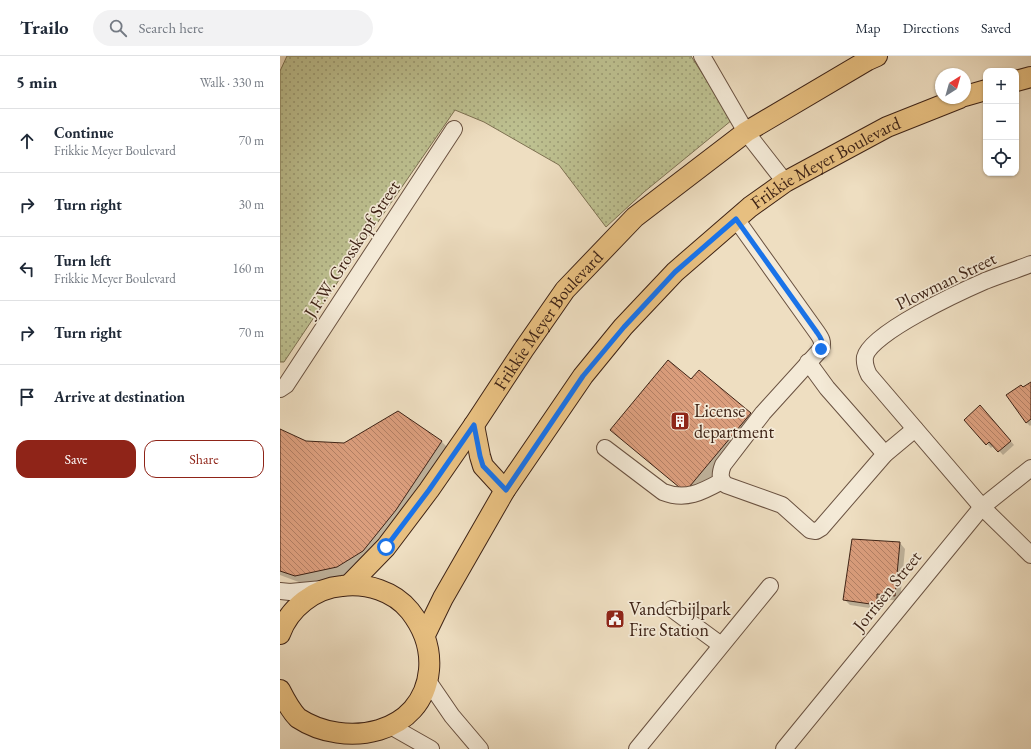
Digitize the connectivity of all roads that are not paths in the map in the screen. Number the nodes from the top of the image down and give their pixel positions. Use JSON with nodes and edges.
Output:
{"nodes":[{"id":1,"x":702,"y":56,"type":"edge"},
{"id":2,"x":878,"y":56,"type":"edge"},
{"id":3,"x":1031,"y":77,"type":"edge"},
{"id":4,"x":1019,"y":80,"type":"edge"},
{"id":5,"x":983,"y":91,"type":"edge"},
{"id":6,"x":971,"y":94,"type":"edge"},
{"id":7,"x":945,"y":104,"type":"edge"},
{"id":8,"x":454,"y":129,"type":"dead end"},
{"id":9,"x":746,"y":132,"type":"junction"},
{"id":10,"x":785,"y":182,"type":"junction"},
{"id":11,"x":736,"y":219,"type":"junction"},
{"id":12,"x":1031,"y":264,"type":"edge"},
{"id":13,"x":808,"y":362,"type":"junction"},
{"id":14,"x":280,"y":389,"type":"edge"},
{"id":15,"x":474,"y":425,"type":"junction"},
{"id":16,"x":916,"y":429,"type":"junction"},
{"id":17,"x":605,"y":448,"type":"dead end"},
{"id":18,"x":885,"y":454,"type":"junction"},
{"id":19,"x":1031,"y":468,"type":"edge"},
{"id":20,"x":722,"y":481,"type":"junction"},
{"id":21,"x":506,"y":490,"type":"junction"},
{"id":22,"x":982,"y":507,"type":"junction"},
{"id":23,"x":1031,"y":555,"type":"edge"},
{"id":24,"x":349,"y":585,"type":"junction"},
{"id":25,"x":770,"y":586,"type":"dead end"},
{"id":26,"x":326,"y":589,"type":"junction"},
{"id":27,"x":280,"y":591,"type":"edge"},
{"id":28,"x":672,"y":609,"type":"dead end"},
{"id":29,"x":280,"y":634,"type":"edge"},
{"id":30,"x":425,"y":635,"type":"junction"},
{"id":31,"x":721,"y":645,"type":"junction"},
{"id":32,"x":428,"y":681,"type":"junction"},
{"id":33,"x":280,"y":690,"type":"edge"},
{"id":34,"x":394,"y":728,"type":"junction"},
{"id":35,"x":364,"y":739,"type":"junction"},
{"id":36,"x":340,"y":749,"type":"edge"},
{"id":37,"x":431,"y":749,"type":"edge"},
{"id":38,"x":480,"y":749,"type":"edge"},
{"id":39,"x":638,"y":749,"type":"edge"},
{"id":40,"x":784,"y":749,"type":"edge"}],
"edges":[{"from":1,"to":9,"type":"street"},
{"from":2,"to":9,"type":"main road","name":"Frikkie Meyer Boulevard"},
{"from":3,"to":4,"type":"main road"},
{"from":5,"to":6,"type":"main road"},
{"from":7,"to":10,"type":"main road","name":"Frikkie Meyer Boulevard"},
{"from":8,"to":14,"type":"street","name":"J.F.W. Grosskopf Street"},
{"from":9,"to":10,"type":"street"},
{"from":9,"to":15,"type":"main road","name":"Frikkie Meyer Boulevard"},
{"from":10,"to":11,"type":"main road","name":"Frikkie Meyer Boulevard"},
{"from":11,"to":13,"type":"street"},
{"from":11,"to":21,"type":"main road","name":"Frikkie Meyer Boulevard"},
{"from":12,"to":16,"type":"street","name":"Plowman Street"},
{"from":13,"to":18,"type":"street"},
{"from":13,"to":20,"type":"street"},
{"from":15,"to":21,"type":"main road"},
{"from":15,"to":24,"type":"main road","name":"Frikkie Meyer Boulevard"},
{"from":16,"to":18,"type":"street"},
{"from":16,"to":22,"type":"street"},
{"from":17,"to":20,"type":"street"},
{"from":18,"to":20,"type":"street"},
{"from":19,"to":22,"type":"street","name":"Jorrisen Street"},
{"from":21,"to":30,"type":"main road","name":"Frikkie Meyer Boulevard"},
{"from":22,"to":23,"type":"street"},
{"from":22,"to":40,"type":"street","name":"Jorrisen Street"},
{"from":24,"to":26,"type":"main road"},
{"from":24,"to":30,"type":"main road"},
{"from":25,"to":31,"type":"street"},
{"from":26,"to":27,"type":"street"},
{"from":26,"to":29,"type":"main road"},
{"from":28,"to":31,"type":"street"},
{"from":30,"to":32,"type":"main road"},
{"from":31,"to":39,"type":"street"},
{"from":32,"to":34,"type":"main road"},
{"from":32,"to":38,"type":"street"},
{"from":33,"to":35,"type":"main road"},
{"from":34,"to":35,"type":"main road"},
{"from":34,"to":37,"type":"street"},
{"from":35,"to":36,"type":"main road"}]}
